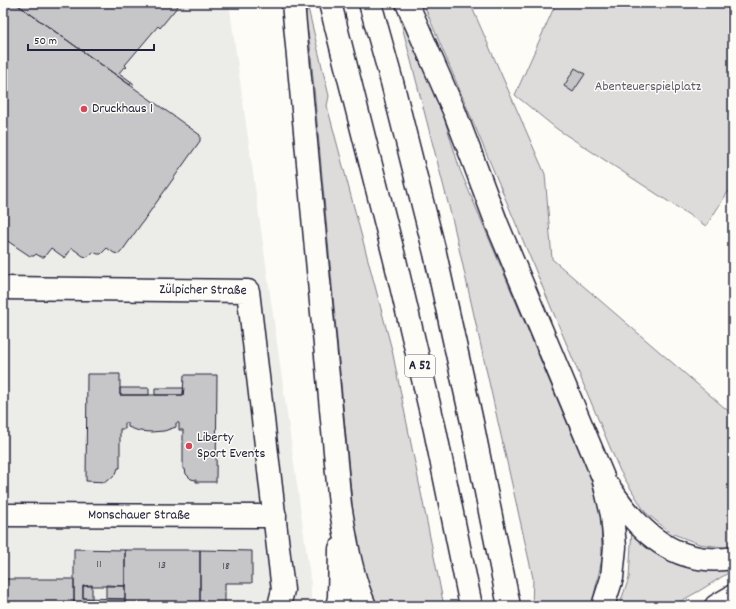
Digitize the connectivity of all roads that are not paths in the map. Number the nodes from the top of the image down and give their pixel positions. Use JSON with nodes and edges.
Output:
{"nodes":[{"id":1,"x":293,"y":3,"type":"edge"},
{"id":2,"x":330,"y":3,"type":"edge"},
{"id":3,"x":370,"y":3,"type":"edge"},
{"id":4,"x":407,"y":3,"type":"edge"},
{"id":5,"x":3,"y":288,"type":"edge"},
{"id":6,"x":602,"y":477,"type":"junction"},
{"id":7,"x":340,"y":505,"type":"junction"},
{"id":8,"x":3,"y":515,"type":"edge"},
{"id":9,"x":275,"y":516,"type":"junction"},
{"id":10,"x":733,"y":558,"type":"edge"},
{"id":11,"x":733,"y":596,"type":"edge"},
{"id":12,"x":279,"y":606,"type":"edge"},
{"id":13,"x":337,"y":606,"type":"edge"},
{"id":14,"x":365,"y":606,"type":"edge"},
{"id":15,"x":471,"y":606,"type":"edge"},
{"id":16,"x":509,"y":606,"type":"edge"},
{"id":17,"x":603,"y":606,"type":"edge"},
{"id":18,"x":716,"y":606,"type":"edge"}],
"edges":[{"from":1,"to":7,"type":"main road"},
{"from":2,"to":15,"type":"main road","number":"A 52"},
{"from":3,"to":16,"type":"main road"},
{"from":4,"to":6,"type":"main road"},
{"from":5,"to":9,"type":"main road","name":"Zülpicher Straße"},
{"from":6,"to":10,"type":"main road"},
{"from":6,"to":17,"type":"main road"},
{"from":7,"to":13,"type":"main road"},
{"from":7,"to":14,"type":"main road"},
{"from":8,"to":9,"type":"main road","name":"Monschauer Straße"},
{"from":9,"to":12,"type":"main road"},
{"from":11,"to":18,"type":"main road"}]}
